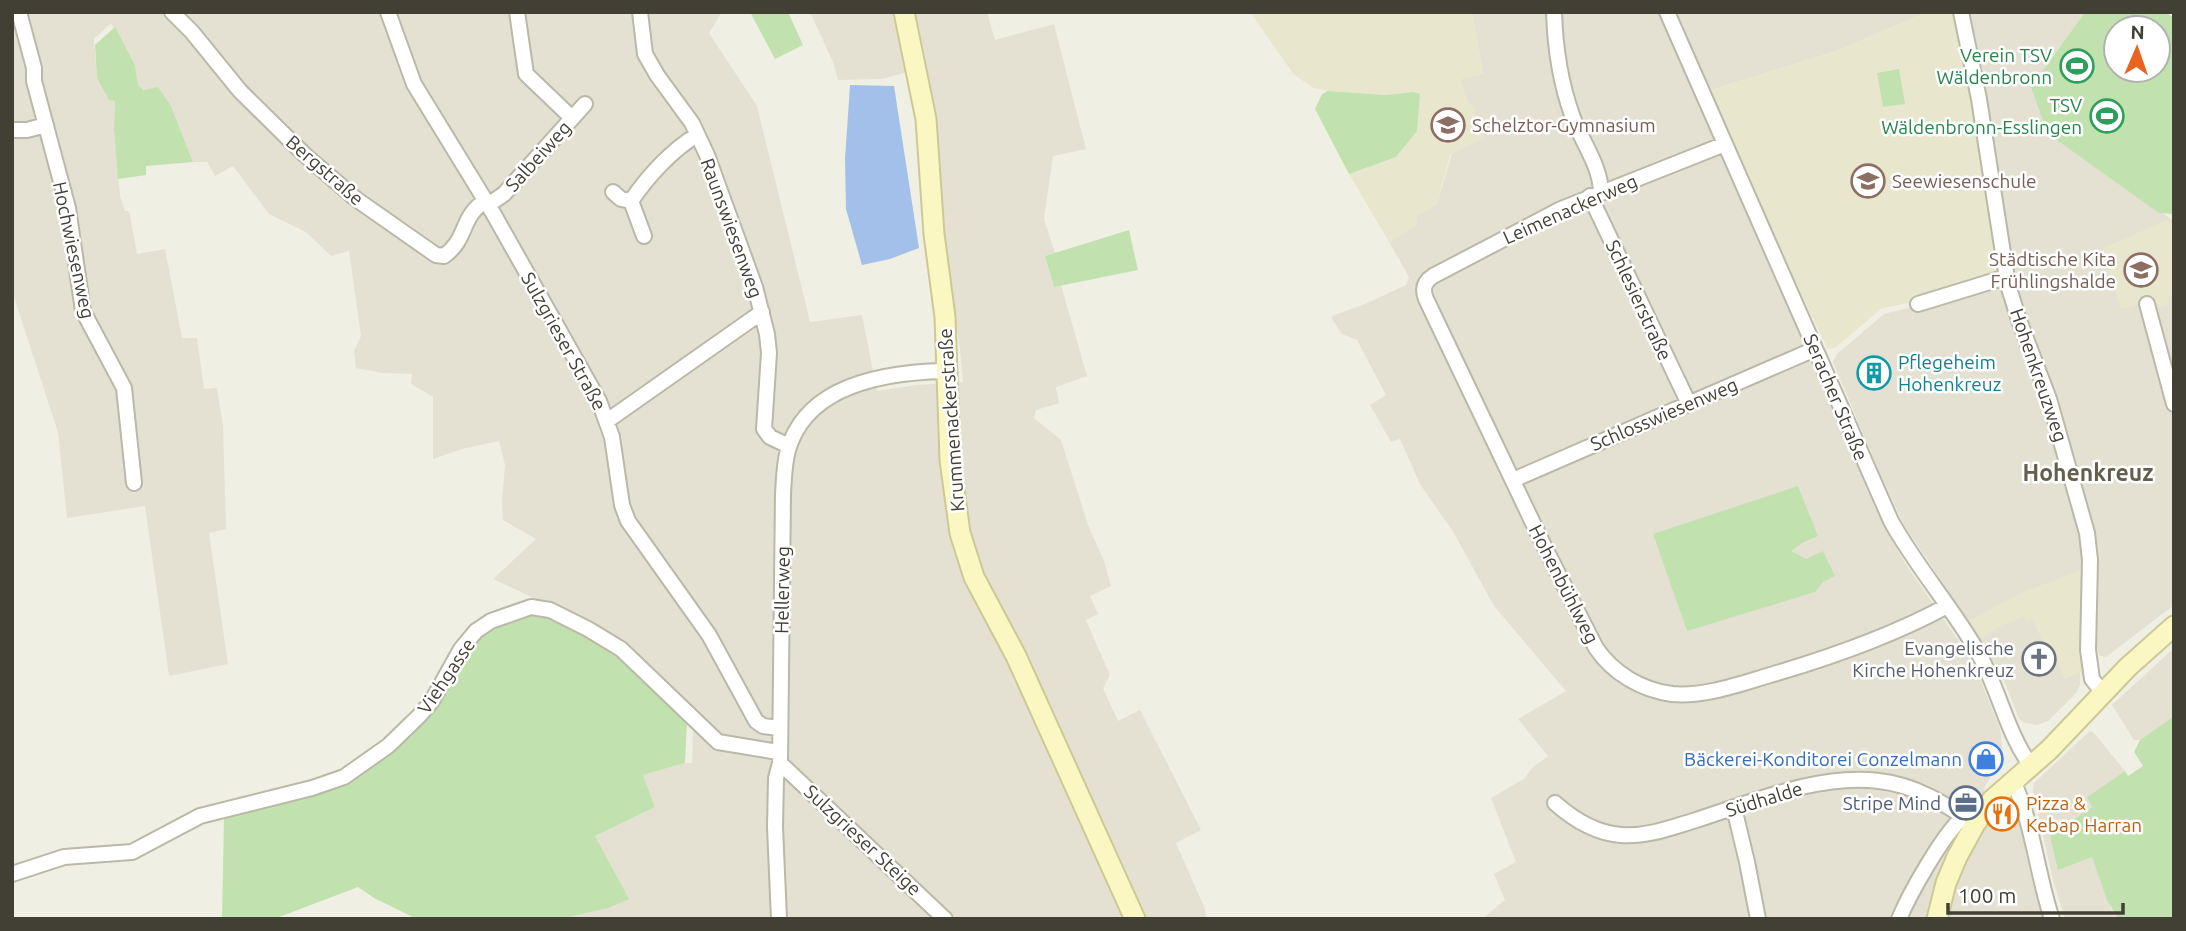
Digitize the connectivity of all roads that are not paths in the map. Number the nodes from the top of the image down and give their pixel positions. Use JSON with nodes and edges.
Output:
{"nodes":[{"id":1,"x":19,"y":12,"type":"edge"},
{"id":2,"x":172,"y":12,"type":"edge"},
{"id":3,"x":388,"y":12,"type":"edge"},
{"id":4,"x":517,"y":12,"type":"edge"},
{"id":5,"x":640,"y":12,"type":"edge"},
{"id":6,"x":904,"y":12,"type":"edge"},
{"id":7,"x":1554,"y":12,"type":"edge"},
{"id":8,"x":1667,"y":12,"type":"edge"},
{"id":9,"x":1961,"y":12,"type":"edge"},
{"id":10,"x":585,"y":104,"type":"dead end"},
{"id":11,"x":572,"y":118,"type":"junction"},
{"id":12,"x":46,"y":125,"type":"junction"},
{"id":13,"x":12,"y":130,"type":"edge"},
{"id":14,"x":697,"y":135,"type":"junction"},
{"id":15,"x":1725,"y":144,"type":"junction"},
{"id":16,"x":613,"y":192,"type":"dead end"},
{"id":17,"x":1595,"y":194,"type":"junction"},
{"id":18,"x":631,"y":201,"type":"junction"},
{"id":19,"x":487,"y":203,"type":"junction"},
{"id":20,"x":643,"y":236,"type":"dead end"},
{"id":21,"x":2006,"y":277,"type":"junction"},
{"id":22,"x":1424,"y":288,"type":"joint"},
{"id":23,"x":1918,"y":304,"type":"dead end"},
{"id":24,"x":2147,"y":304,"type":"dead end"},
{"id":25,"x":762,"y":313,"type":"junction"},
{"id":26,"x":1815,"y":349,"type":"junction"},
{"id":27,"x":946,"y":371,"type":"junction"},
{"id":28,"x":1689,"y":404,"type":"junction"},
{"id":29,"x":2174,"y":404,"type":"edge"},
{"id":30,"x":607,"y":421,"type":"junction"},
{"id":31,"x":789,"y":446,"type":"junction"},
{"id":32,"x":1513,"y":480,"type":"junction"},
{"id":33,"x":134,"y":483,"type":"dead end"},
{"id":34,"x":1947,"y":606,"type":"junction"},
{"id":35,"x":2174,"y":626,"type":"edge"},
{"id":36,"x":2103,"y":693,"type":"junction"},
{"id":37,"x":779,"y":728,"type":"junction"},
{"id":38,"x":779,"y":757,"type":"junction"},
{"id":39,"x":2031,"y":766,"type":"junction"},
{"id":40,"x":2013,"y":781,"type":"junction"},
{"id":41,"x":1555,"y":803,"type":"dead end"},
{"id":42,"x":1734,"y":808,"type":"junction"},
{"id":43,"x":1969,"y":820,"type":"junction"},
{"id":44,"x":12,"y":874,"type":"edge"},
{"id":45,"x":779,"y":919,"type":"edge"},
{"id":46,"x":945,"y":919,"type":"edge"},
{"id":47,"x":1135,"y":919,"type":"edge"},
{"id":48,"x":1758,"y":919,"type":"edge"},
{"id":49,"x":1899,"y":919,"type":"edge"},
{"id":50,"x":1937,"y":919,"type":"edge"},
{"id":51,"x":2052,"y":919,"type":"edge"}],
"edges":[{"from":1,"to":12,"type":"street","name":"Hochwiesenweg"},
{"from":2,"to":19,"type":"street","name":"Bergstraße"},
{"from":3,"to":19,"type":"street","name":"Sulzgrieser Straße"},
{"from":4,"to":11,"type":"street"},
{"from":5,"to":14,"type":"street","name":"Raunswiesenweg"},
{"from":6,"to":27,"type":"main road","name":"Krummenackerstraße"},
{"from":7,"to":17,"type":"street","name":"Schlesierstraße"},
{"from":8,"to":15,"type":"street","name":"Seracher Straße"},
{"from":9,"to":21,"type":"street","name":"Hohenkreuzweg"},
{"from":10,"to":11,"type":"street","name":"Salbeiweg"},
{"from":11,"to":19,"type":"street","name":"Salbeiweg"},
{"from":12,"to":13,"type":"street"},
{"from":12,"to":33,"type":"street","name":"Hochwiesenweg"},
{"from":14,"to":18,"type":"street"},
{"from":14,"to":25,"type":"street","name":"Raunswiesenweg"},
{"from":15,"to":17,"type":"street","name":"Leimenackerweg"},
{"from":15,"to":26,"type":"street","name":"Seracher Straße"},
{"from":16,"to":18,"type":"street"},
{"from":17,"to":22,"type":"street","name":"Leimenackerweg"},
{"from":17,"to":28,"type":"street","name":"Schlesierstraße"},
{"from":18,"to":20,"type":"street"},
{"from":19,"to":30,"type":"street","name":"Sulzgrieser Straße"},
{"from":21,"to":23,"type":"street"},
{"from":21,"to":36,"type":"street","name":"Hohenkreuzweg"},
{"from":22,"to":32,"type":"street","name":"Hohenbühlweg"},
{"from":24,"to":29,"type":"street"},
{"from":25,"to":30,"type":"street"},
{"from":25,"to":31,"type":"street","name":"Raunswiesenweg"},
{"from":26,"to":28,"type":"street","name":"Schlosswiesenweg"},
{"from":26,"to":34,"type":"street","name":"Seracher Straße"},
{"from":27,"to":31,"type":"street","name":"Hellerweg"},
{"from":27,"to":47,"type":"main road","name":"Krummenackerstraße"},
{"from":28,"to":32,"type":"street","name":"Schlosswiesenweg"},
{"from":30,"to":37,"type":"street","name":"Sulzgrieser Straße"},
{"from":31,"to":37,"type":"street","name":"Hellerweg"},
{"from":32,"to":34,"type":"street","name":"Hohenbühlweg"},
{"from":34,"to":39,"type":"street","name":"Seracher Straße"},
{"from":35,"to":36,"type":"main road"},
{"from":36,"to":39,"type":"main road"},
{"from":37,"to":38,"type":"street","name":"Hellerweg"},
{"from":38,"to":44,"type":"street","name":"Viehgasse"},
{"from":38,"to":45,"type":"street","name":"Hellerweg"},
{"from":38,"to":46,"type":"street","name":"Sulzgrieser Steige"},
{"from":39,"to":40,"type":"main road"},
{"from":40,"to":43,"type":"main road"},
{"from":40,"to":51,"type":"street"},
{"from":41,"to":42,"type":"street","name":"Südhalde"},
{"from":42,"to":43,"type":"street","name":"Südhalde"},
{"from":42,"to":48,"type":"street"},
{"from":43,"to":49,"type":"street"},
{"from":43,"to":50,"type":"main road"}]}
